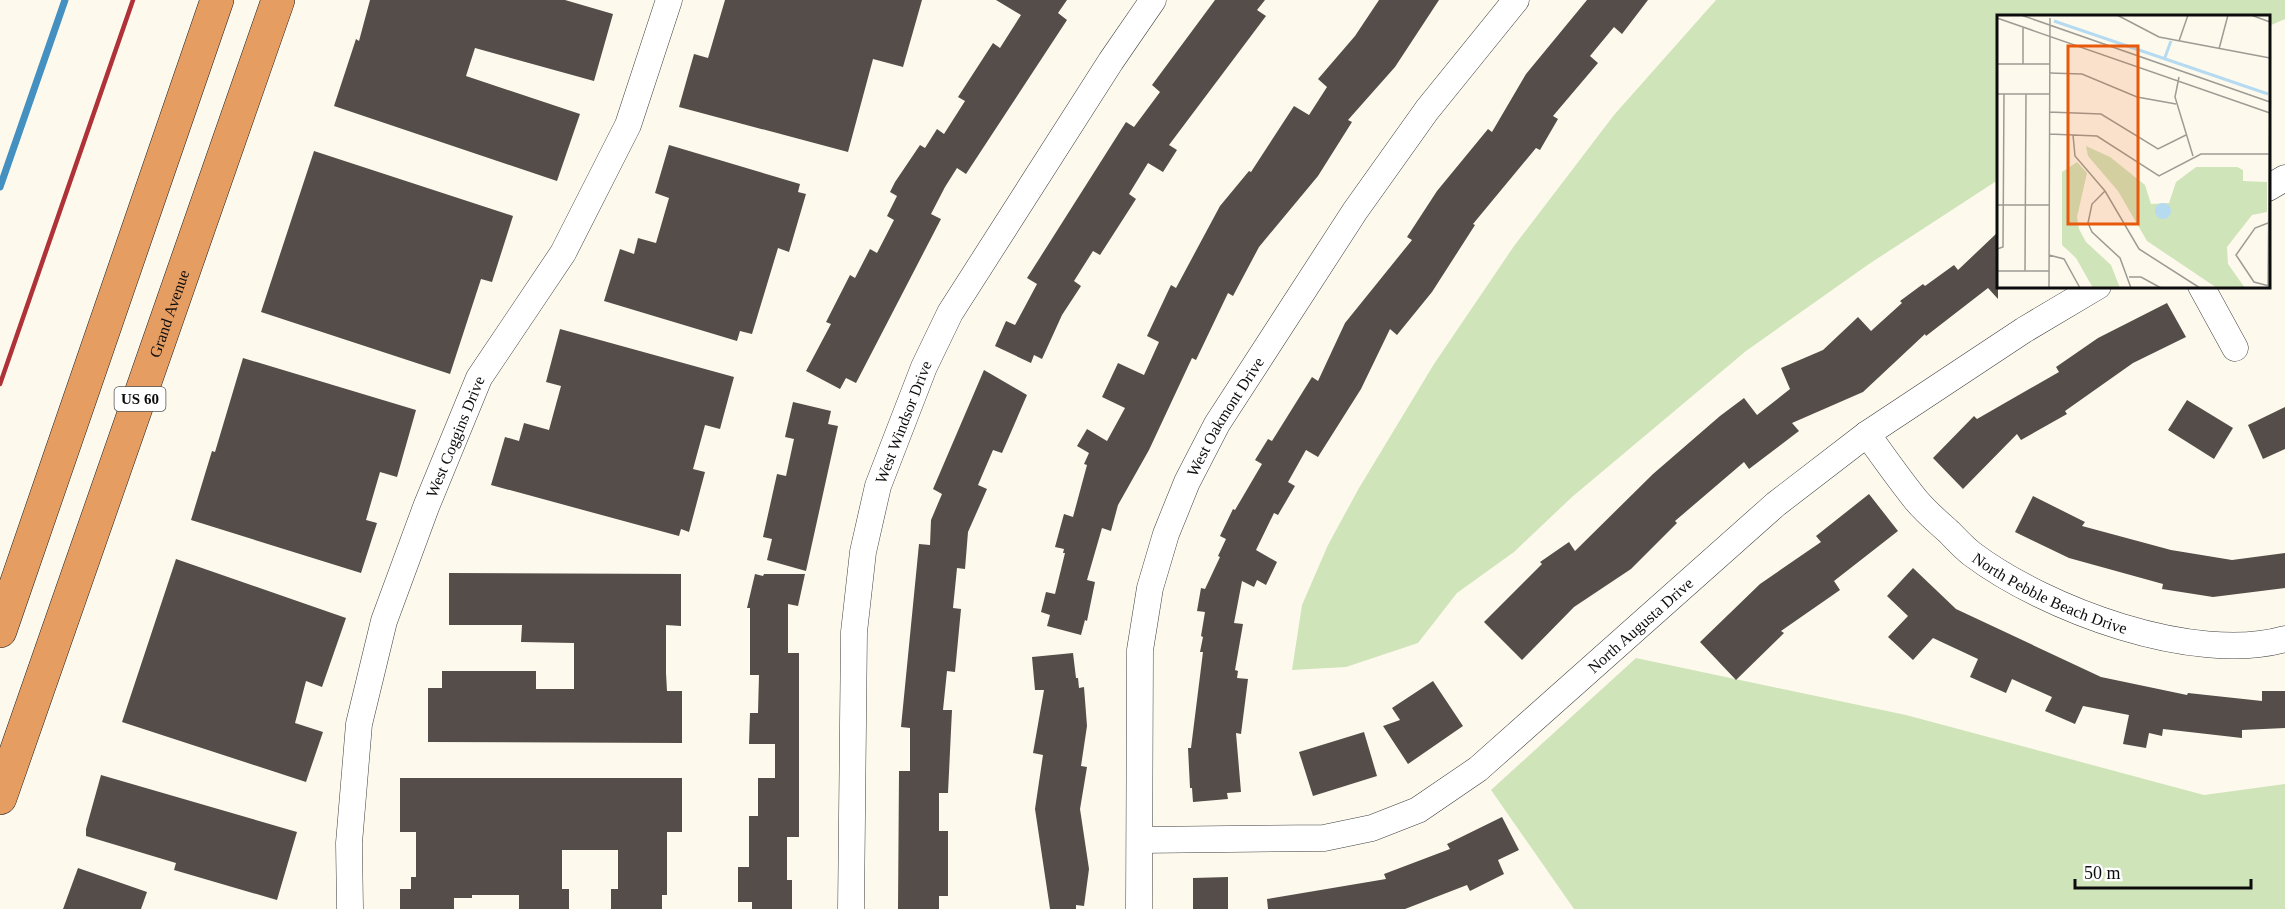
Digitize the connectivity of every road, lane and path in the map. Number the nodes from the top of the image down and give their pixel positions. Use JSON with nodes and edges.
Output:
{"nodes":[{"id":1,"x":217,"y":0,"type":"edge"},
{"id":2,"x":278,"y":0,"type":"edge"},
{"id":3,"x":669,"y":0,"type":"edge"},
{"id":4,"x":1153,"y":0,"type":"edge"},
{"id":5,"x":1516,"y":0,"type":"edge"},
{"id":6,"x":2285,"y":178,"type":"edge"},
{"id":7,"x":2270,"y":187,"type":"edge"},
{"id":8,"x":2095,"y":288,"type":"edge"},
{"id":9,"x":2202,"y":288,"type":"edge"},
{"id":10,"x":2235,"y":348,"type":"dead end"},
{"id":11,"x":1867,"y":434,"type":"junction"},
{"id":12,"x":0,"y":631,"type":"edge"},
{"id":13,"x":2285,"y":639,"type":"edge"},
{"id":14,"x":0,"y":798,"type":"edge"},
{"id":15,"x":1140,"y":840,"type":"junction"},
{"id":16,"x":350,"y":909,"type":"edge"},
{"id":17,"x":851,"y":909,"type":"edge"},
{"id":18,"x":1139,"y":909,"type":"edge"}],
"edges":[{"from":1,"to":12,"type":"highway"},
{"from":2,"to":14,"type":"highway","name":"Grand Avenue","number":"US 60"},
{"from":3,"to":16,"type":"street","name":"West Coggins Drive"},
{"from":4,"to":17,"type":"street","name":"West Windsor Drive"},
{"from":5,"to":15,"type":"street","name":"West Oakmont Drive"},
{"from":6,"to":7,"type":"street"},
{"from":8,"to":11,"type":"street","name":"North Augusta Drive"},
{"from":9,"to":10,"type":"street"},
{"from":11,"to":13,"type":"street","name":"North Pebble Beach Drive"},
{"from":11,"to":15,"type":"street","name":"North Augusta Drive"},
{"from":15,"to":18,"type":"street","name":"West Oakmont Drive"}]}
